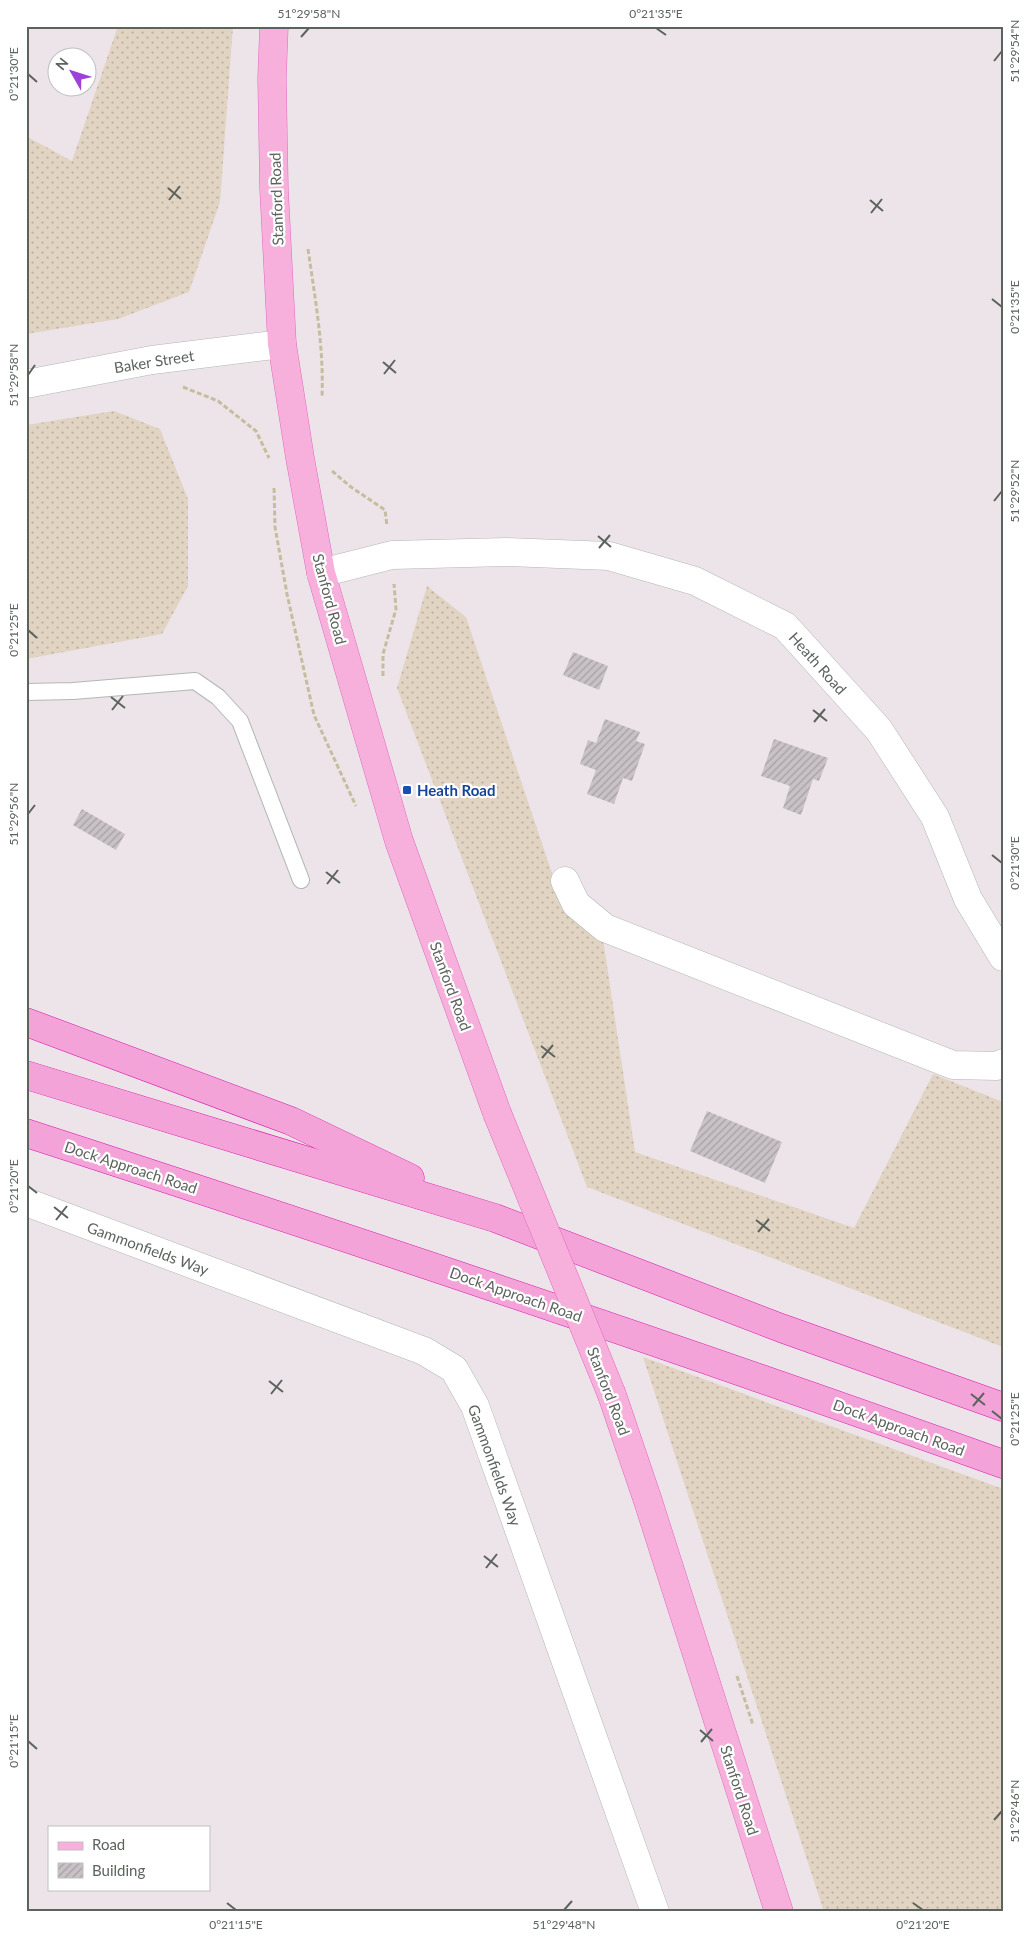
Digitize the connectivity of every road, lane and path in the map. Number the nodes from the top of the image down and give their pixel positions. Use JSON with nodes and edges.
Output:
{"nodes":[{"id":1,"x":274,"y":26,"type":"edge"},
{"id":2,"x":308,"y":245,"type":"dead end"},
{"id":3,"x":282,"y":344,"type":"junction"},
{"id":4,"x":26,"y":384,"type":"edge"},
{"id":5,"x":178,"y":385,"type":"dead end"},
{"id":6,"x":322,"y":400,"type":"dead end"},
{"id":7,"x":272,"y":462,"type":"dead end"},
{"id":8,"x":329,"y":463,"type":"dead end"},
{"id":9,"x":273,"y":478,"type":"dead end"},
{"id":10,"x":385,"y":510,"type":"dead end"},
{"id":11,"x":321,"y":573,"type":"junction"},
{"id":12,"x":394,"y":586,"type":"dead end"},
{"id":13,"x":383,"y":681,"type":"dead end"},
{"id":14,"x":26,"y":692,"type":"edge"},
{"id":15,"x":358,"y":810,"type":"dead end"},
{"id":16,"x":301,"y":880,"type":"dead end"},
{"id":17,"x":565,"y":881,"type":"dead end"},
{"id":18,"x":1003,"y":957,"type":"edge"},
{"id":19,"x":26,"y":1022,"type":"edge"},
{"id":20,"x":1003,"y":1063,"type":"edge"},
{"id":21,"x":26,"y":1075,"type":"edge"},
{"id":22,"x":26,"y":1133,"type":"edge"},
{"id":23,"x":26,"y":1202,"type":"edge"},
{"id":24,"x":495,"y":1218,"type":"junction"},
{"id":25,"x":1003,"y":1407,"type":"edge"},
{"id":26,"x":1003,"y":1464,"type":"edge"},
{"id":27,"x":655,"y":1912,"type":"edge"},
{"id":28,"x":779,"y":1912,"type":"edge"}],
"edges":[{"from":1,"to":3,"type":"main road","name":"Stanford Road"},
{"from":2,"to":6,"type":"path"},
{"from":3,"to":4,"type":"street","name":"Baker Street"},
{"from":3,"to":11,"type":"main road","name":"Stanford Road"},
{"from":5,"to":7,"type":"path"},
{"from":8,"to":10,"type":"path"},
{"from":9,"to":15,"type":"path"},
{"from":11,"to":18,"type":"street","name":"Heath Road"},
{"from":11,"to":28,"type":"main road","name":"Stanford Road","bridge":true},
{"from":12,"to":13,"type":"path"},
{"from":14,"to":16,"type":"lane"},
{"from":17,"to":20,"type":"street"},
{"from":19,"to":24,"type":"highway"},
{"from":21,"to":24,"type":"highway"},
{"from":22,"to":26,"type":"highway","name":"Dock Approach Road"},
{"from":23,"to":27,"type":"street","name":"Gammonfields Way"},
{"from":24,"to":25,"type":"highway"}]}
